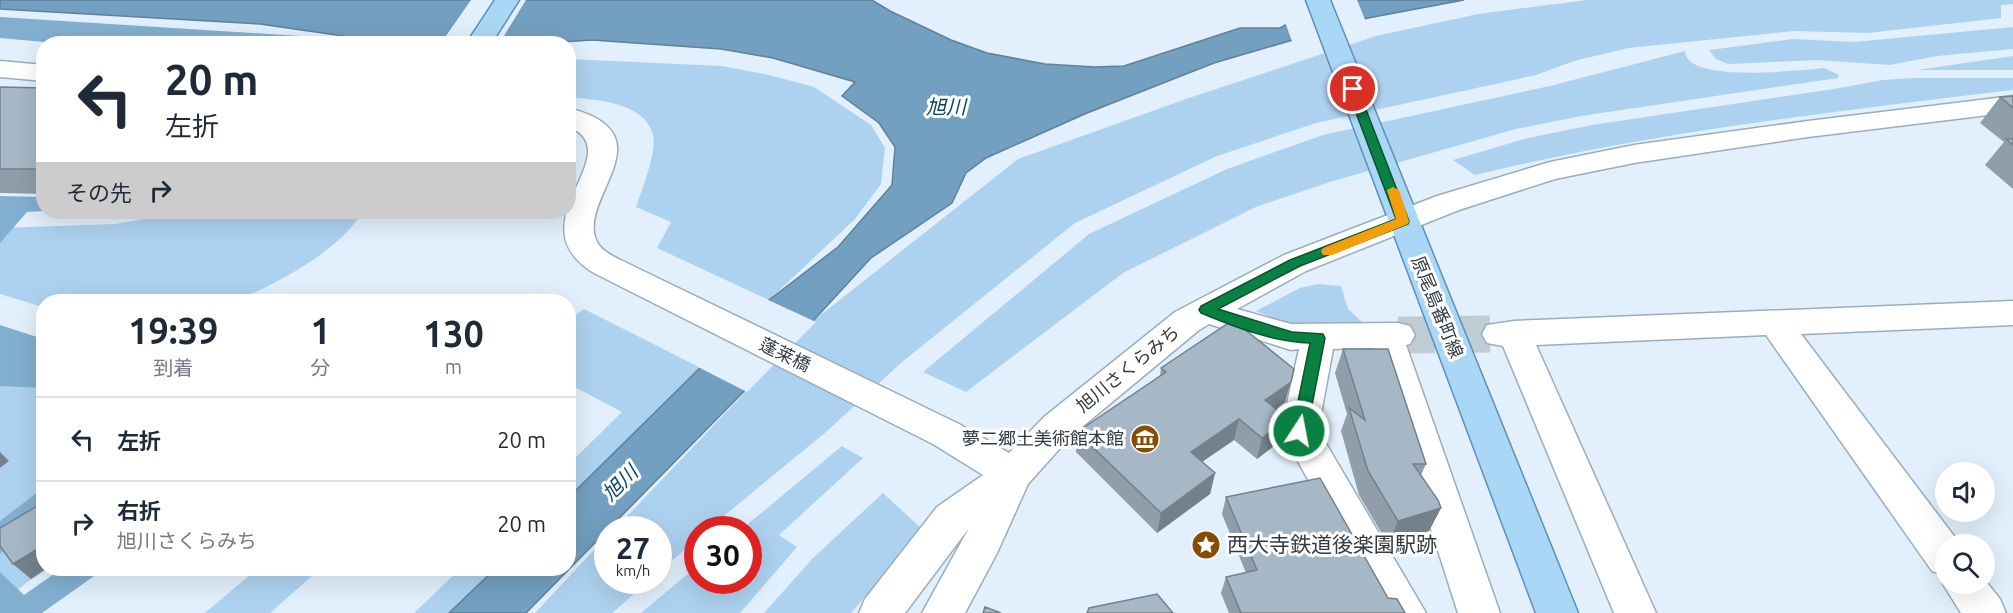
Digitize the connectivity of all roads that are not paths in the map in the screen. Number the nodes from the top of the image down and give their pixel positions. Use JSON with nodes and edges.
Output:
{"nodes":[{"id":1,"x":507,"y":0,"type":"edge"},
{"id":2,"x":1317,"y":0,"type":"edge"},
{"id":3,"x":483,"y":36,"type":"edge"},
{"id":4,"x":0,"y":69,"type":"edge"},
{"id":5,"x":36,"y":72,"type":"edge"},
{"id":6,"x":2013,"y":104,"type":"edge"},
{"id":7,"x":576,"y":120,"type":"edge"},
{"id":8,"x":1400,"y":211,"type":"junction"},
{"id":9,"x":1206,"y":310,"type":"junction"},
{"id":10,"x":2013,"y":313,"type":"edge"},
{"id":11,"x":1774,"y":322,"type":"junction"},
{"id":12,"x":1318,"y":338,"type":"junction"},
{"id":13,"x":1013,"y":474,"type":"junction"},
{"id":14,"x":1935,"y":543,"type":"edge"},
{"id":15,"x":1971,"y":594,"type":"edge"},
{"id":16,"x":880,"y":613,"type":"edge"},
{"id":17,"x":943,"y":613,"type":"edge"},
{"id":18,"x":1405,"y":613,"type":"edge"},
{"id":19,"x":1479,"y":613,"type":"edge"},
{"id":20,"x":1557,"y":613,"type":"edge"},
{"id":21,"x":1635,"y":613,"type":"edge"},
{"id":22,"x":1985,"y":613,"type":"edge"}],
"edges":[{"from":1,"to":3,"type":"main road"},
{"from":2,"to":8,"type":"main road","name":"原尾島番町線"},
{"from":4,"to":5,"type":"street"},
{"from":6,"to":8,"type":"street","name":"旭川さくらみち"},
{"from":7,"to":13,"type":"street","name":"蓬莱橋"},
{"from":8,"to":9,"type":"street","name":"旭川さくらみち"},
{"from":8,"to":20,"type":"main road","name":"原尾島番町線"},
{"from":9,"to":12,"type":"street"},
{"from":9,"to":13,"type":"street","name":"旭川さくらみち"},
{"from":10,"to":11,"type":"street"},
{"from":11,"to":14,"type":"street"},
{"from":11,"to":21,"type":"street"},
{"from":12,"to":18,"type":"street"},
{"from":12,"to":19,"type":"street"},
{"from":13,"to":16,"type":"street","name":"旭川さくらみち"},
{"from":13,"to":17,"type":"street"},
{"from":15,"to":22,"type":"street"}]}
